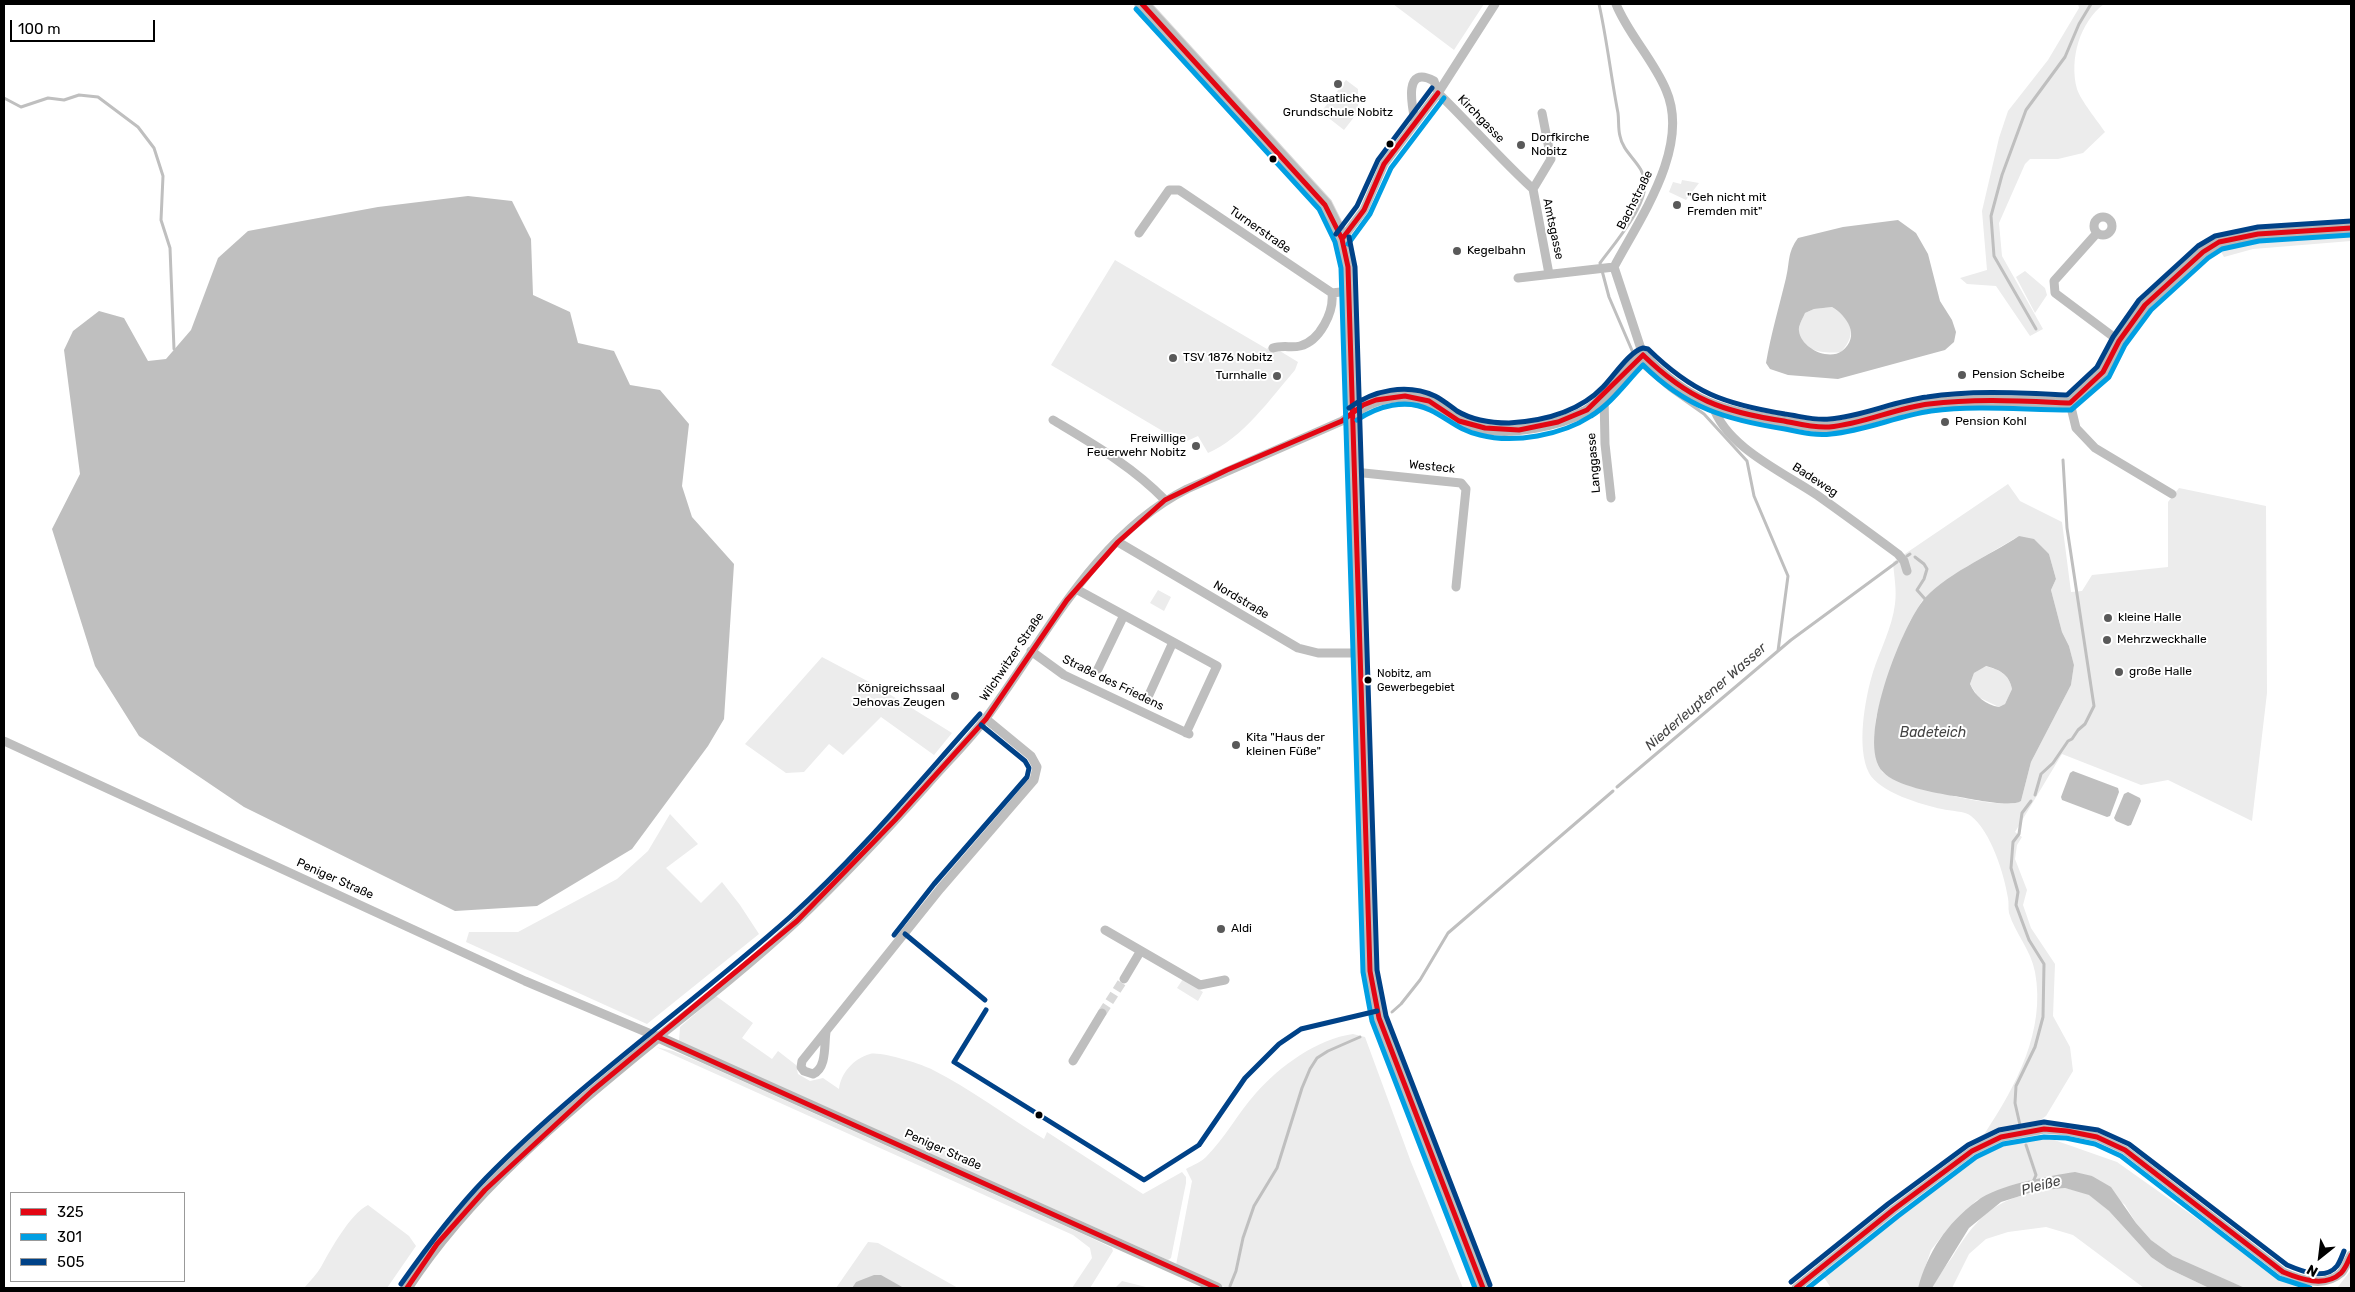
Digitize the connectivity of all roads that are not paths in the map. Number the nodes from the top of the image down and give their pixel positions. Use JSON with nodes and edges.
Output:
{"nodes":[{"id":1,"x":1142,"y":4,"type":"edge"},
{"id":2,"x":1494,"y":4,"type":"edge"},
{"id":3,"x":1616,"y":4,"type":"edge"},
{"id":4,"x":1438,"y":93,"type":"junction"},
{"id":5,"x":1542,"y":113,"type":"dead end"},
{"id":6,"x":1415,"y":121,"type":"junction"},
{"id":7,"x":1533,"y":189,"type":"junction"},
{"id":8,"x":2351,"y":228,"type":"edge"},
{"id":9,"x":1139,"y":233,"type":"dead end"},
{"id":10,"x":2097,"y":233,"type":"dead end"},
{"id":11,"x":1342,"y":239,"type":"junction"},
{"id":12,"x":1606,"y":268,"type":"junction"},
{"id":13,"x":1550,"y":274,"type":"junction"},
{"id":14,"x":1518,"y":278,"type":"dead end"},
{"id":15,"x":1349,"y":291,"type":"junction"},
{"id":16,"x":1332,"y":293,"type":"junction"},
{"id":17,"x":2119,"y":341,"type":"junction"},
{"id":18,"x":1273,"y":348,"type":"dead end"},
{"id":19,"x":1639,"y":359,"type":"junction"},
{"id":20,"x":1604,"y":395,"type":"junction"},
{"id":21,"x":2070,"y":403,"type":"junction"},
{"id":22,"x":1713,"y":406,"type":"junction"},
{"id":23,"x":1353,"y":414,"type":"junction"},
{"id":24,"x":1053,"y":420,"type":"dead end"},
{"id":25,"x":1354,"y":472,"type":"junction"},
{"id":26,"x":2172,"y":494,"type":"dead end"},
{"id":27,"x":1611,"y":498,"type":"dead end"},
{"id":28,"x":1165,"y":500,"type":"junction"},
{"id":29,"x":1118,"y":542,"type":"junction"},
{"id":30,"x":1907,"y":571,"type":"dead end"},
{"id":31,"x":1456,"y":587,"type":"dead end"},
{"id":32,"x":1076,"y":589,"type":"junction"},
{"id":33,"x":1124,"y":615,"type":"junction"},
{"id":34,"x":1173,"y":642,"type":"junction"},
{"id":35,"x":1031,"y":651,"type":"junction"},
{"id":36,"x":1360,"y":653,"type":"junction"},
{"id":37,"x":1098,"y":669,"type":"dead end"},
{"id":38,"x":1148,"y":697,"type":"dead end"},
{"id":39,"x":986,"y":719,"type":"junction"},
{"id":40,"x":4,"y":742,"type":"edge"},
{"id":41,"x":1105,"y":930,"type":"dead end"},
{"id":42,"x":1140,"y":952,"type":"junction"},
{"id":43,"x":1124,"y":979,"type":"tunnel mouth"},
{"id":44,"x":1225,"y":980,"type":"dead end"},
{"id":45,"x":1102,"y":1013,"type":"tunnel mouth"},
{"id":46,"x":826,"y":1032,"type":"dead end"},
{"id":47,"x":658,"y":1037,"type":"junction"},
{"id":48,"x":1072,"y":1061,"type":"dead end"},
{"id":49,"x":2351,"y":1255,"type":"edge"},
{"id":50,"x":408,"y":1288,"type":"edge"},
{"id":51,"x":1217,"y":1288,"type":"edge"},
{"id":52,"x":1483,"y":1288,"type":"edge"},
{"id":53,"x":1796,"y":1288,"type":"edge"}],
"edges":[{"from":1,"to":11,"type":"main road"},
{"from":2,"to":4,"type":"street"},
{"from":3,"to":12,"type":"street","name":"Bachstraße"},
{"from":4,"to":6,"type":"street"},
{"from":4,"to":6,"type":"street","name":"Kirchgasse"},
{"from":4,"to":7,"type":"street","name":"Kirchgasse"},
{"from":5,"to":7,"type":"street"},
{"from":6,"to":11,"type":"street"},
{"from":7,"to":13,"type":"street","name":"Amtsgasse"},
{"from":8,"to":17,"type":"street"},
{"from":9,"to":16,"type":"street","name":"Turnerstraße"},
{"from":10,"to":17,"type":"street"},
{"from":11,"to":15,"type":"main road"},
{"from":12,"to":13,"type":"street","name":"Amtsgasse"},
{"from":12,"to":19,"type":"street"},
{"from":13,"to":14,"type":"street","name":"Amtsgasse"},
{"from":15,"to":16,"type":"street"},
{"from":15,"to":23,"type":"main road"},
{"from":16,"to":18,"type":"street"},
{"from":17,"to":21,"type":"street"},
{"from":19,"to":20,"type":"street"},
{"from":19,"to":22,"type":"street"},
{"from":20,"to":23,"type":"street"},
{"from":20,"to":27,"type":"street","name":"Langgasse"},
{"from":21,"to":22,"type":"street"},
{"from":21,"to":26,"type":"street"},
{"from":22,"to":30,"type":"street","name":"Badeweg"},
{"from":23,"to":25,"type":"main road"},
{"from":23,"to":28,"type":"street","name":"Wilchwitzer Straße"},
{"from":24,"to":28,"type":"street"},
{"from":25,"to":31,"type":"street","name":"Westeck"},
{"from":25,"to":36,"type":"main road"},
{"from":28,"to":29,"type":"street","name":"Wilchwitzer Straße"},
{"from":29,"to":32,"type":"street","name":"Wilchwitzer Straße"},
{"from":29,"to":36,"type":"street","name":"Nordstraße"},
{"from":32,"to":33,"type":"street","name":"Straße des Friedens"},
{"from":32,"to":35,"type":"street","name":"Wilchwitzer Straße"},
{"from":33,"to":34,"type":"street","name":"Straße des Friedens"},
{"from":33,"to":37,"type":"street","name":"Straße des Friedens"},
{"from":34,"to":35,"type":"street","name":"Straße des Friedens"},
{"from":34,"to":38,"type":"street","name":"Straße des Friedens"},
{"from":35,"to":39,"type":"street","name":"Wilchwitzer Straße"},
{"from":36,"to":52,"type":"main road"},
{"from":39,"to":46,"type":"street"},
{"from":39,"to":47,"type":"street","name":"Wilchwitzer Straße"},
{"from":40,"to":47,"type":"street","name":"Peniger Straße"},
{"from":41,"to":42,"type":"street"},
{"from":42,"to":43,"type":"street"},
{"from":42,"to":44,"type":"street"},
{"from":45,"to":48,"type":"street"},
{"from":47,"to":50,"type":"street"},
{"from":47,"to":51,"type":"street","name":"Peniger Straße"},
{"from":49,"to":53,"type":"street"}]}
